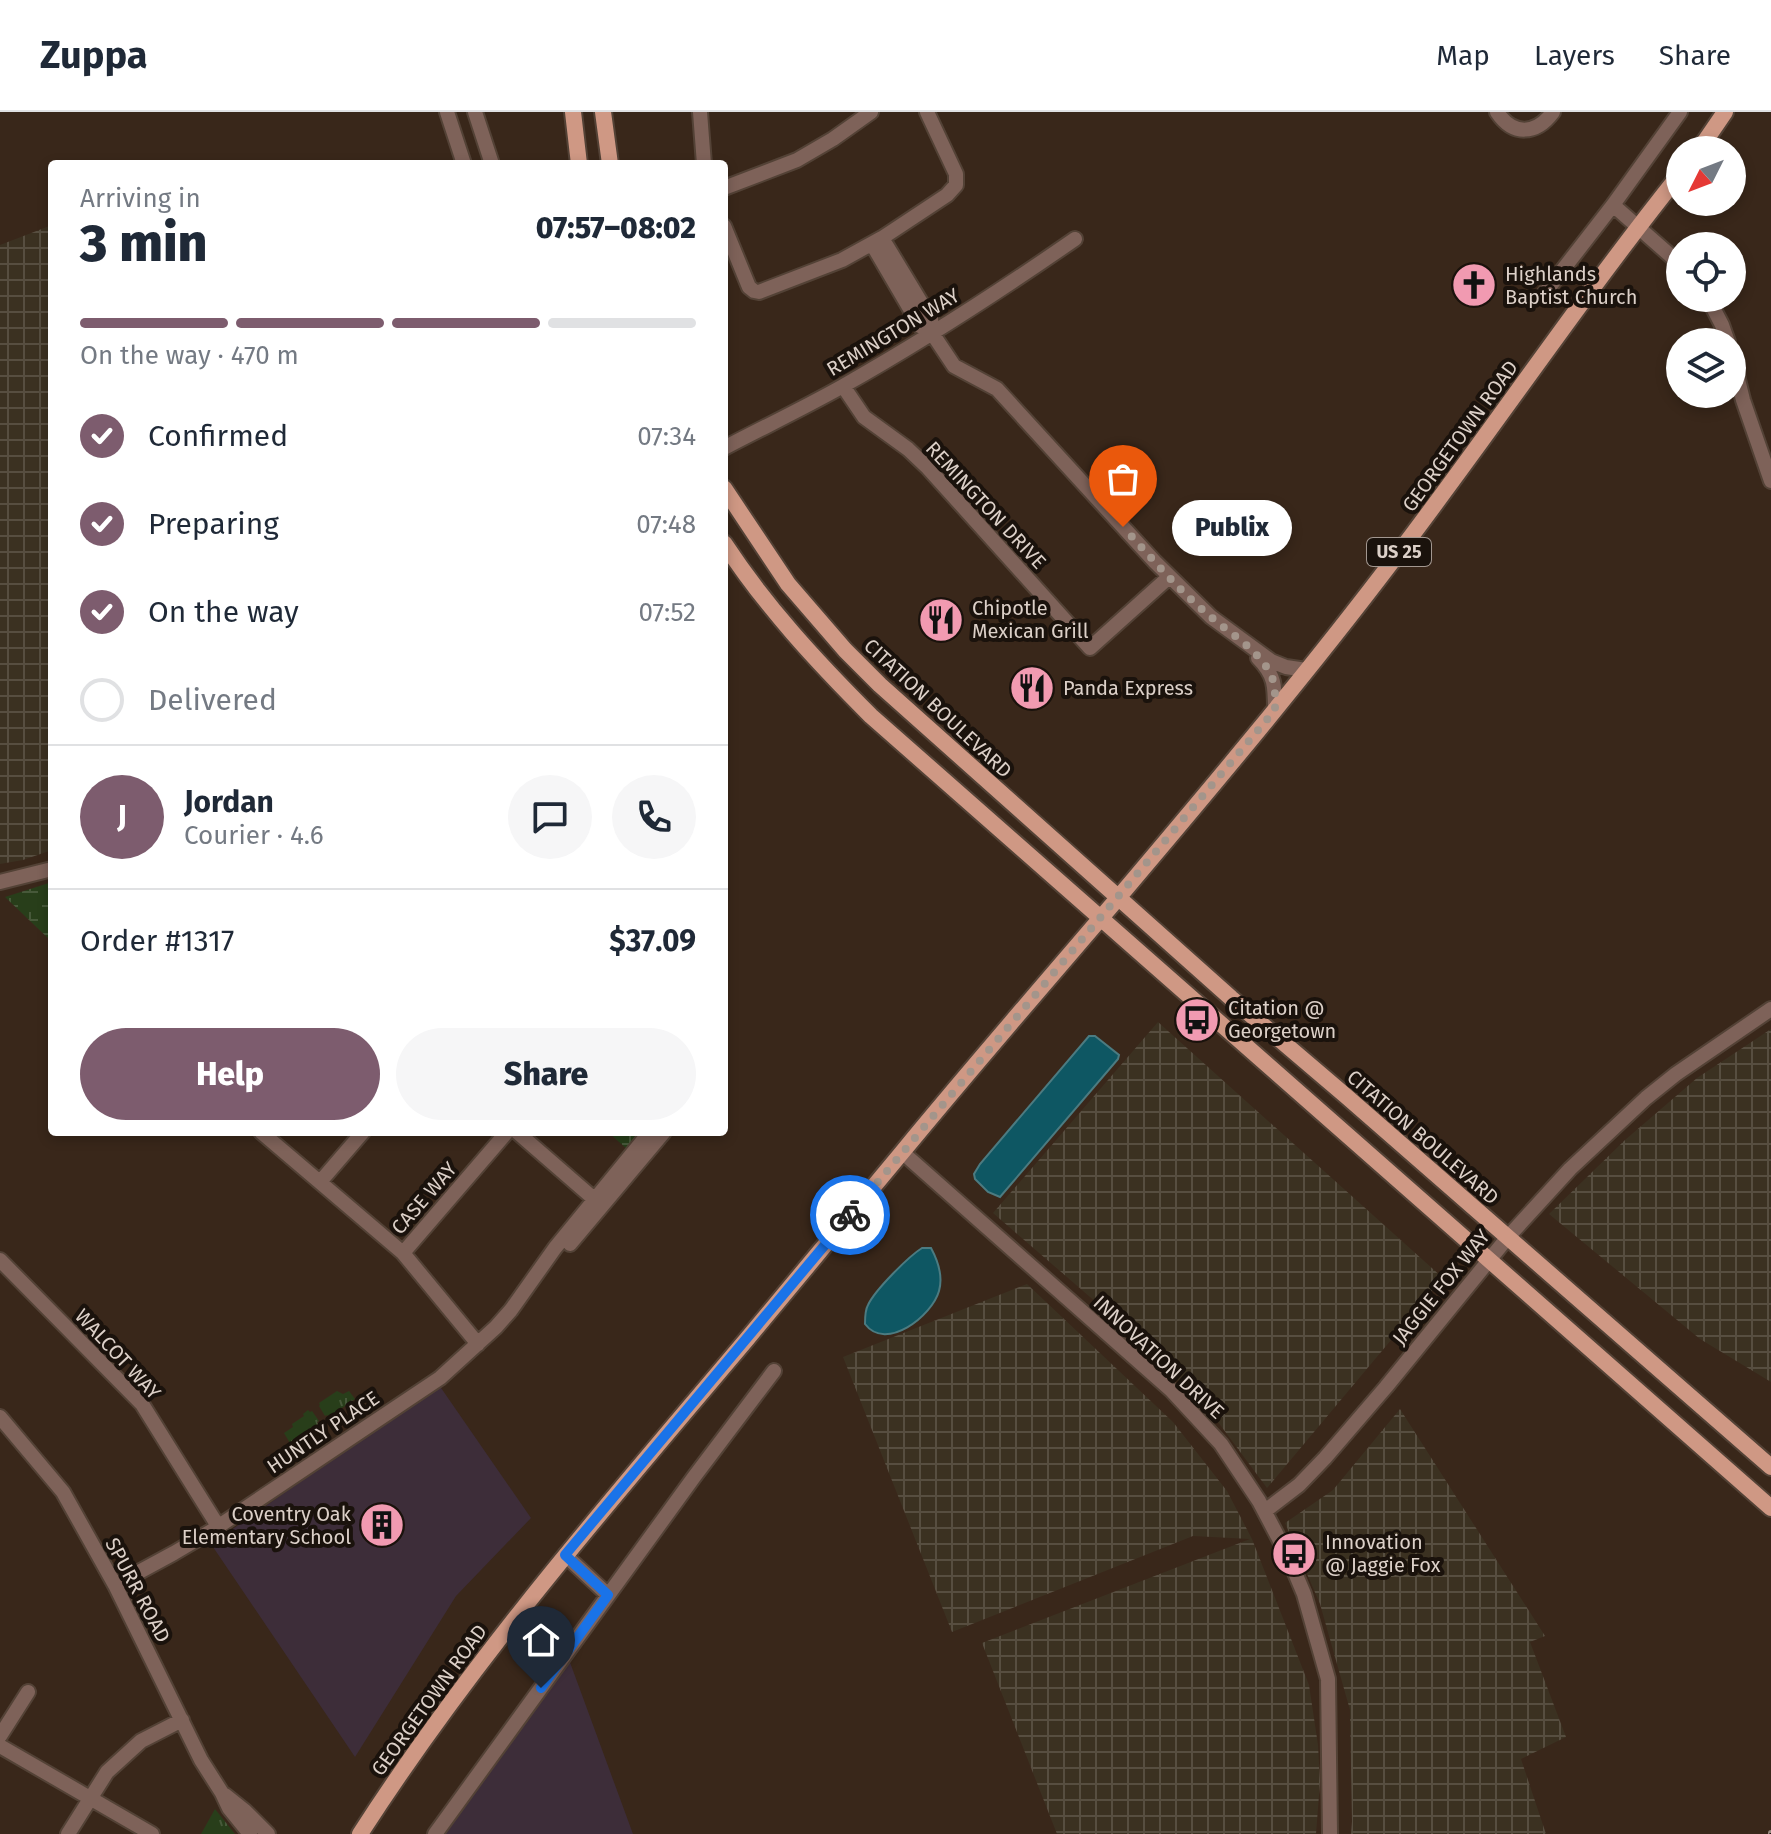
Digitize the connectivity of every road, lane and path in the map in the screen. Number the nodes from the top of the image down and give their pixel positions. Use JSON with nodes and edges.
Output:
{"nodes":[{"id":1,"x":447,"y":112,"type":"edge"},
{"id":2,"x":475,"y":112,"type":"edge"},
{"id":3,"x":573,"y":112,"type":"edge"},
{"id":4,"x":603,"y":112,"type":"edge"},
{"id":5,"x":700,"y":112,"type":"edge"},
{"id":6,"x":871,"y":112,"type":"edge"},
{"id":7,"x":927,"y":112,"type":"edge"},
{"id":8,"x":1497,"y":112,"type":"edge"},
{"id":9,"x":1553,"y":112,"type":"edge"},
{"id":10,"x":1680,"y":112,"type":"edge"},
{"id":11,"x":1725,"y":112,"type":"edge"},
{"id":12,"x":1709,"y":136,"type":"edge"},
{"id":13,"x":463,"y":160,"type":"edge"},
{"id":14,"x":491,"y":160,"type":"edge"},
{"id":15,"x":579,"y":160,"type":"edge"},
{"id":16,"x":609,"y":160,"type":"edge"},
{"id":17,"x":704,"y":160,"type":"edge"},
{"id":18,"x":728,"y":186,"type":"edge"},
{"id":19,"x":1666,"y":191,"type":"edge"},
{"id":20,"x":1613,"y":205,"type":"junction"},
{"id":21,"x":1638,"y":226,"type":"junction"},
{"id":22,"x":728,"y":236,"type":"edge"},
{"id":23,"x":1075,"y":239,"type":"dead end"},
{"id":24,"x":877,"y":241,"type":"junction"},
{"id":25,"x":1666,"y":251,"type":"edge"},
{"id":26,"x":1544,"y":294,"type":"dead end"},
{"id":27,"x":932,"y":333,"type":"junction"},
{"id":28,"x":843,"y":386,"type":"junction"},
{"id":29,"x":1746,"y":407,"type":"edge"},
{"id":30,"x":728,"y":446,"type":"edge"},
{"id":31,"x":1771,"y":481,"type":"edge"},
{"id":32,"x":728,"y":494,"type":"edge"},
{"id":33,"x":728,"y":549,"type":"edge"},
{"id":34,"x":1169,"y":577,"type":"junction"},
{"id":35,"x":1244,"y":643,"type":"junction"},
{"id":36,"x":1306,"y":670,"type":"junction"},
{"id":37,"x":1275,"y":710,"type":"junction"},
{"id":38,"x":48,"y":870,"type":"edge"},
{"id":39,"x":0,"y":882,"type":"edge"},
{"id":40,"x":1118,"y":898,"type":"junction"},
{"id":41,"x":1101,"y":918,"type":"junction"},
{"id":42,"x":1771,"y":1009,"type":"edge"},
{"id":43,"x":266,"y":1136,"type":"edge"},
{"id":44,"x":360,"y":1136,"type":"edge"},
{"id":45,"x":504,"y":1136,"type":"edge"},
{"id":46,"x":522,"y":1136,"type":"edge"},
{"id":47,"x":647,"y":1136,"type":"edge"},
{"id":48,"x":660,"y":1136,"type":"edge"},
{"id":49,"x":902,"y":1152,"type":"junction"},
{"id":50,"x":320,"y":1182,"type":"junction"},
{"id":51,"x":599,"y":1202,"type":"junction"},
{"id":52,"x":1508,"y":1237,"type":"junction"},
{"id":53,"x":403,"y":1253,"type":"junction"},
{"id":54,"x":0,"y":1260,"type":"edge"},
{"id":55,"x":1490,"y":1260,"type":"junction"},
{"id":56,"x":478,"y":1344,"type":"junction"},
{"id":57,"x":774,"y":1371,"type":"dead end"},
{"id":58,"x":0,"y":1417,"type":"edge"},
{"id":59,"x":1771,"y":1467,"type":"edge"},
{"id":60,"x":1771,"y":1508,"type":"edge"},
{"id":61,"x":1265,"y":1511,"type":"junction"},
{"id":62,"x":218,"y":1526,"type":"junction"},
{"id":63,"x":565,"y":1555,"type":"junction"},
{"id":64,"x":115,"y":1585,"type":"junction"},
{"id":65,"x":608,"y":1595,"type":"junction"},
{"id":66,"x":28,"y":1692,"type":"dead end"},
{"id":67,"x":182,"y":1720,"type":"junction"},
{"id":68,"x":0,"y":1736,"type":"edge"},
{"id":69,"x":0,"y":1746,"type":"edge"},
{"id":70,"x":222,"y":1793,"type":"junction"},
{"id":71,"x":89,"y":1798,"type":"junction"},
{"id":72,"x":68,"y":1834,"type":"edge"},
{"id":73,"x":152,"y":1834,"type":"edge"},
{"id":74,"x":250,"y":1834,"type":"edge"},
{"id":75,"x":268,"y":1834,"type":"edge"},
{"id":76,"x":360,"y":1834,"type":"edge"},
{"id":77,"x":435,"y":1834,"type":"edge"},
{"id":78,"x":1330,"y":1834,"type":"edge"}],
"edges":[{"from":1,"to":13,"type":"street"},
{"from":2,"to":14,"type":"street"},
{"from":3,"to":15,"type":"main road"},
{"from":4,"to":16,"type":"main road"},
{"from":5,"to":17,"type":"street"},
{"from":6,"to":18,"type":"street"},
{"from":7,"to":24,"type":"street"},
{"from":8,"to":9,"type":"street"},
{"from":10,"to":20,"type":"street"},
{"from":11,"to":12,"type":"main road"},
{"from":19,"to":21,"type":"main road","name":"GEORGETOWN ROAD","number":"US 25"},
{"from":20,"to":21,"type":"street"},
{"from":20,"to":26,"type":"street"},
{"from":21,"to":25,"type":"street"},
{"from":21,"to":36,"type":"main road","name":"GEORGETOWN ROAD","number":"US 25"},
{"from":22,"to":24,"type":"street"},
{"from":23,"to":27,"type":"street","name":"REMINGTON WAY"},
{"from":24,"to":27,"type":"street"},
{"from":27,"to":28,"type":"street","name":"REMINGTON WAY"},
{"from":27,"to":34,"type":"street"},
{"from":28,"to":30,"type":"street","name":"REMINGTON WAY"},
{"from":28,"to":34,"type":"street","name":"REMINGTON DRIVE"},
{"from":29,"to":31,"type":"street"},
{"from":32,"to":40,"type":"main road","name":"CITATION BOULEVARD"},
{"from":33,"to":41,"type":"main road"},
{"from":34,"to":35,"type":"street"},
{"from":35,"to":36,"type":"street"},
{"from":35,"to":37,"type":"street"},
{"from":36,"to":37,"type":"main road","name":"GEORGETOWN ROAD","number":"US 25"},
{"from":37,"to":40,"type":"main road","name":"GEORGETOWN ROAD","number":"US 25"},
{"from":38,"to":39,"type":"street"},
{"from":40,"to":41,"type":"main road","name":"GEORGETOWN ROAD","number":"US 25"},
{"from":40,"to":52,"type":"main road","name":"CITATION BOULEVARD"},
{"from":41,"to":49,"type":"main road","name":"GEORGETOWN ROAD","number":"US 25"},
{"from":41,"to":55,"type":"main road"},
{"from":42,"to":52,"type":"street","name":"JAGGIE FOX WAY"},
{"from":43,"to":50,"type":"street"},
{"from":44,"to":50,"type":"street"},
{"from":45,"to":53,"type":"street","name":"CASE WAY"},
{"from":46,"to":51,"type":"street"},
{"from":47,"to":51,"type":"street","name":"HUNTLY PLACE"},
{"from":48,"to":51,"type":"street","name":"HUNTLY PLACE"},
{"from":49,"to":61,"type":"street","name":"INNOVATION DRIVE"},
{"from":49,"to":63,"type":"main road","name":"GEORGETOWN ROAD","number":"US 25"},
{"from":50,"to":53,"type":"street"},
{"from":51,"to":56,"type":"street","name":"HUNTLY PLACE"},
{"from":52,"to":55,"type":"street","name":"JAGGIE FOX WAY"},
{"from":52,"to":59,"type":"main road","name":"CITATION BOULEVARD"},
{"from":53,"to":56,"type":"street"},
{"from":54,"to":62,"type":"street","name":"WALCOT WAY"},
{"from":55,"to":60,"type":"main road"},
{"from":55,"to":61,"type":"street","name":"JAGGIE FOX WAY"},
{"from":56,"to":62,"type":"street","name":"HUNTLY PLACE"},
{"from":57,"to":65,"type":"street"},
{"from":58,"to":64,"type":"street","name":"SPURR ROAD"},
{"from":61,"to":78,"type":"street","name":"INNOVATION DRIVE"},
{"from":62,"to":64,"type":"street","name":"HUNTLY PLACE"},
{"from":63,"to":65,"type":"street"},
{"from":63,"to":76,"type":"main road","name":"GEORGETOWN ROAD","number":"US 25"},
{"from":64,"to":67,"type":"street","name":"SPURR ROAD"},
{"from":65,"to":77,"type":"street"},
{"from":66,"to":68,"type":"street"},
{"from":67,"to":70,"type":"street","name":"SPURR ROAD"},
{"from":67,"to":71,"type":"street"},
{"from":69,"to":71,"type":"street"},
{"from":70,"to":74,"type":"street","name":"SPURR ROAD"},
{"from":70,"to":75,"type":"street","name":"SPURR ROAD"},
{"from":71,"to":72,"type":"street"},
{"from":71,"to":73,"type":"street"}]}
